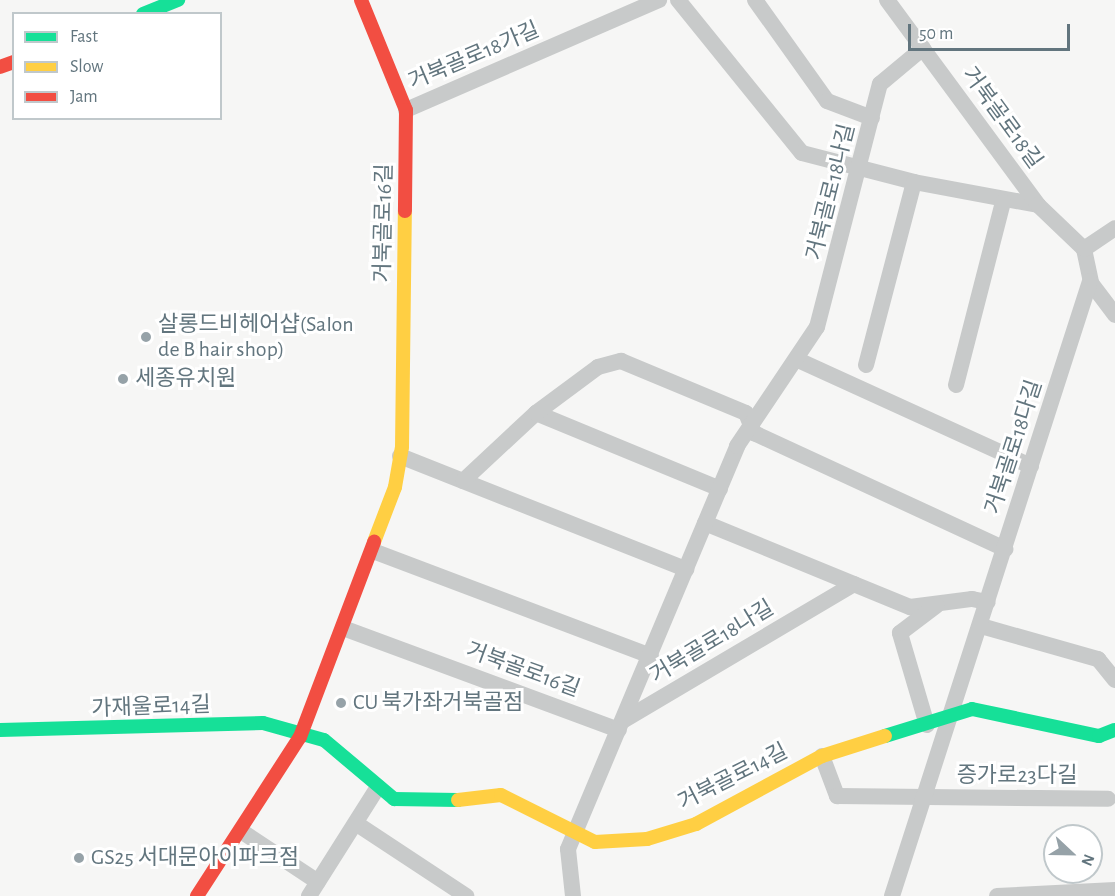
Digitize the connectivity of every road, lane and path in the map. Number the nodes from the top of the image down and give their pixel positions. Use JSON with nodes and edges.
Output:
{"nodes":[{"id":1,"x":178,"y":0,"type":"edge"},
{"id":2,"x":361,"y":0,"type":"edge"},
{"id":3,"x":659,"y":0,"type":"edge"},
{"id":4,"x":678,"y":0,"type":"edge"},
{"id":5,"x":755,"y":0,"type":"edge"},
{"id":6,"x":887,"y":0,"type":"edge"},
{"id":7,"x":147,"y":12,"type":"edge"},
{"id":8,"x":923,"y":48,"type":"junction"},
{"id":9,"x":406,"y":110,"type":"junction"},
{"id":10,"x":872,"y":118,"type":"junction"},
{"id":11,"x":860,"y":171,"type":"junction"},
{"id":12,"x":914,"y":182,"type":"junction"},
{"id":13,"x":1004,"y":202,"type":"junction"},
{"id":14,"x":1038,"y":205,"type":"junction"},
{"id":15,"x":1115,"y":228,"type":"edge"},
{"id":16,"x":1084,"y":249,"type":"junction"},
{"id":17,"x":1090,"y":281,"type":"junction"},
{"id":18,"x":1115,"y":315,"type":"edge"},
{"id":19,"x":798,"y":360,"type":"junction"},
{"id":20,"x":866,"y":365,"type":"dead end"},
{"id":21,"x":956,"y":385,"type":"dead end"},
{"id":22,"x":536,"y":413,"type":"junction"},
{"id":23,"x":752,"y":425,"type":"junction"},
{"id":24,"x":400,"y":456,"type":"junction"},
{"id":25,"x":1031,"y":465,"type":"junction"},
{"id":26,"x":463,"y":481,"type":"junction"},
{"id":27,"x":720,"y":489,"type":"junction"},
{"id":28,"x":705,"y":523,"type":"junction"},
{"id":29,"x":1005,"y":549,"type":"junction"},
{"id":30,"x":373,"y":551,"type":"junction"},
{"id":31,"x":687,"y":569,"type":"junction"},
{"id":32,"x":854,"y":584,"type":"junction"},
{"id":33,"x":988,"y":602,"type":"junction"},
{"id":34,"x":940,"y":603,"type":"junction"},
{"id":35,"x":981,"y":626,"type":"junction"},
{"id":36,"x":343,"y":628,"type":"junction"},
{"id":37,"x":651,"y":656,"type":"junction"},
{"id":38,"x":1115,"y":680,"type":"edge"},
{"id":39,"x":952,"y":717,"type":"junction"},
{"id":40,"x":622,"y":725,"type":"junction"},
{"id":41,"x":927,"y":725,"type":"junction"},
{"id":42,"x":0,"y":730,"type":"edge"},
{"id":43,"x":1115,"y":730,"type":"edge"},
{"id":44,"x":300,"y":737,"type":"junction"},
{"id":45,"x":822,"y":756,"type":"junction"},
{"id":46,"x":378,"y":787,"type":"junction"},
{"id":47,"x":926,"y":797,"type":"junction"},
{"id":48,"x":1108,"y":799,"type":"dead end"},
{"id":49,"x":357,"y":824,"type":"junction"},
{"id":50,"x":241,"y":831,"type":"junction"},
{"id":51,"x":574,"y":832,"type":"junction"},
{"id":52,"x":314,"y":889,"type":"edge"},
{"id":53,"x":1115,"y":890,"type":"edge"},
{"id":54,"x":196,"y":896,"type":"edge"},
{"id":55,"x":466,"y":896,"type":"edge"},
{"id":56,"x":573,"y":896,"type":"edge"},
{"id":57,"x":892,"y":896,"type":"edge"},
{"id":58,"x":997,"y":896,"type":"edge"}],
"edges":[{"from":1,"to":7,"type":"street"},
{"from":2,"to":9,"type":"street","name":"거북골로16길"},
{"from":3,"to":9,"type":"street","name":"거북골로18가길"},
{"from":4,"to":11,"type":"street"},
{"from":5,"to":10,"type":"street"},
{"from":6,"to":8,"type":"street","name":"거북골로18길"},
{"from":8,"to":10,"type":"street","name":"거북골로18나길"},
{"from":8,"to":14,"type":"street","name":"거북골로18길"},
{"from":9,"to":24,"type":"street","name":"거북골로16길"},
{"from":10,"to":11,"type":"street","name":"거북골로18나길"},
{"from":11,"to":12,"type":"street","name":"거북골로18길"},
{"from":11,"to":19,"type":"street","name":"거북골로18나길"},
{"from":12,"to":13,"type":"street","name":"거북골로18길"},
{"from":12,"to":20,"type":"street"},
{"from":13,"to":14,"type":"street","name":"거북골로18길"},
{"from":13,"to":21,"type":"street"},
{"from":14,"to":16,"type":"street","name":"거북골로18길"},
{"from":15,"to":16,"type":"street"},
{"from":16,"to":17,"type":"street"},
{"from":17,"to":18,"type":"street"},
{"from":17,"to":25,"type":"street","name":"거북골로18다길"},
{"from":19,"to":23,"type":"street","name":"거북골로18나길"},
{"from":19,"to":25,"type":"street"},
{"from":22,"to":23,"type":"street"},
{"from":22,"to":26,"type":"street"},
{"from":22,"to":27,"type":"street"},
{"from":23,"to":27,"type":"street","name":"거북골로18나길"},
{"from":23,"to":29,"type":"street"},
{"from":24,"to":26,"type":"street"},
{"from":24,"to":30,"type":"street","name":"거북골로16길"},
{"from":25,"to":29,"type":"street","name":"거북골로18다길"},
{"from":26,"to":31,"type":"street"},
{"from":27,"to":28,"type":"street","name":"거북골로18나길"},
{"from":28,"to":31,"type":"street","name":"거북골로18나길"},
{"from":28,"to":32,"type":"street"},
{"from":29,"to":33,"type":"street","name":"거북골로18다길"},
{"from":30,"to":36,"type":"street","name":"거북골로16길"},
{"from":30,"to":37,"type":"street"},
{"from":31,"to":37,"type":"street","name":"거북골로18나길"},
{"from":32,"to":34,"type":"street"},
{"from":32,"to":40,"type":"street","name":"거북골로18나길"},
{"from":33,"to":34,"type":"street"},
{"from":33,"to":35,"type":"street","name":"거북골로18다길"},
{"from":34,"to":41,"type":"street"},
{"from":35,"to":38,"type":"street"},
{"from":35,"to":39,"type":"street","name":"거북골로18다길"},
{"from":36,"to":40,"type":"street","name":"거북골로16길"},
{"from":36,"to":44,"type":"street","name":"거북골로16길"},
{"from":37,"to":40,"type":"street","name":"거북골로18나길"},
{"from":39,"to":41,"type":"street","name":"거북골로14길"},
{"from":39,"to":43,"type":"street","name":"거북골로14길"},
{"from":39,"to":47,"type":"street","name":"거북골로18다길"},
{"from":40,"to":51,"type":"street","name":"거북골로18나길"},
{"from":41,"to":45,"type":"street","name":"거북골로14길"},
{"from":42,"to":44,"type":"street","name":"가재울로14길"},
{"from":44,"to":46,"type":"street","name":"거북골로14길"},
{"from":44,"to":50,"type":"street","name":"거북골로16길"},
{"from":45,"to":47,"type":"street","name":"증가로23다길"},
{"from":45,"to":51,"type":"street","name":"거북골로14길"},
{"from":46,"to":49,"type":"street"},
{"from":46,"to":51,"type":"street","name":"거북골로14길"},
{"from":47,"to":48,"type":"street","name":"증가로23다길"},
{"from":47,"to":57,"type":"street","name":"증가로23다길"},
{"from":49,"to":52,"type":"street"},
{"from":49,"to":55,"type":"street"},
{"from":50,"to":52,"type":"street"},
{"from":50,"to":54,"type":"street","name":"거북골로16길"},
{"from":51,"to":56,"type":"street","name":"거북골로18나길"},
{"from":53,"to":58,"type":"street"}]}
